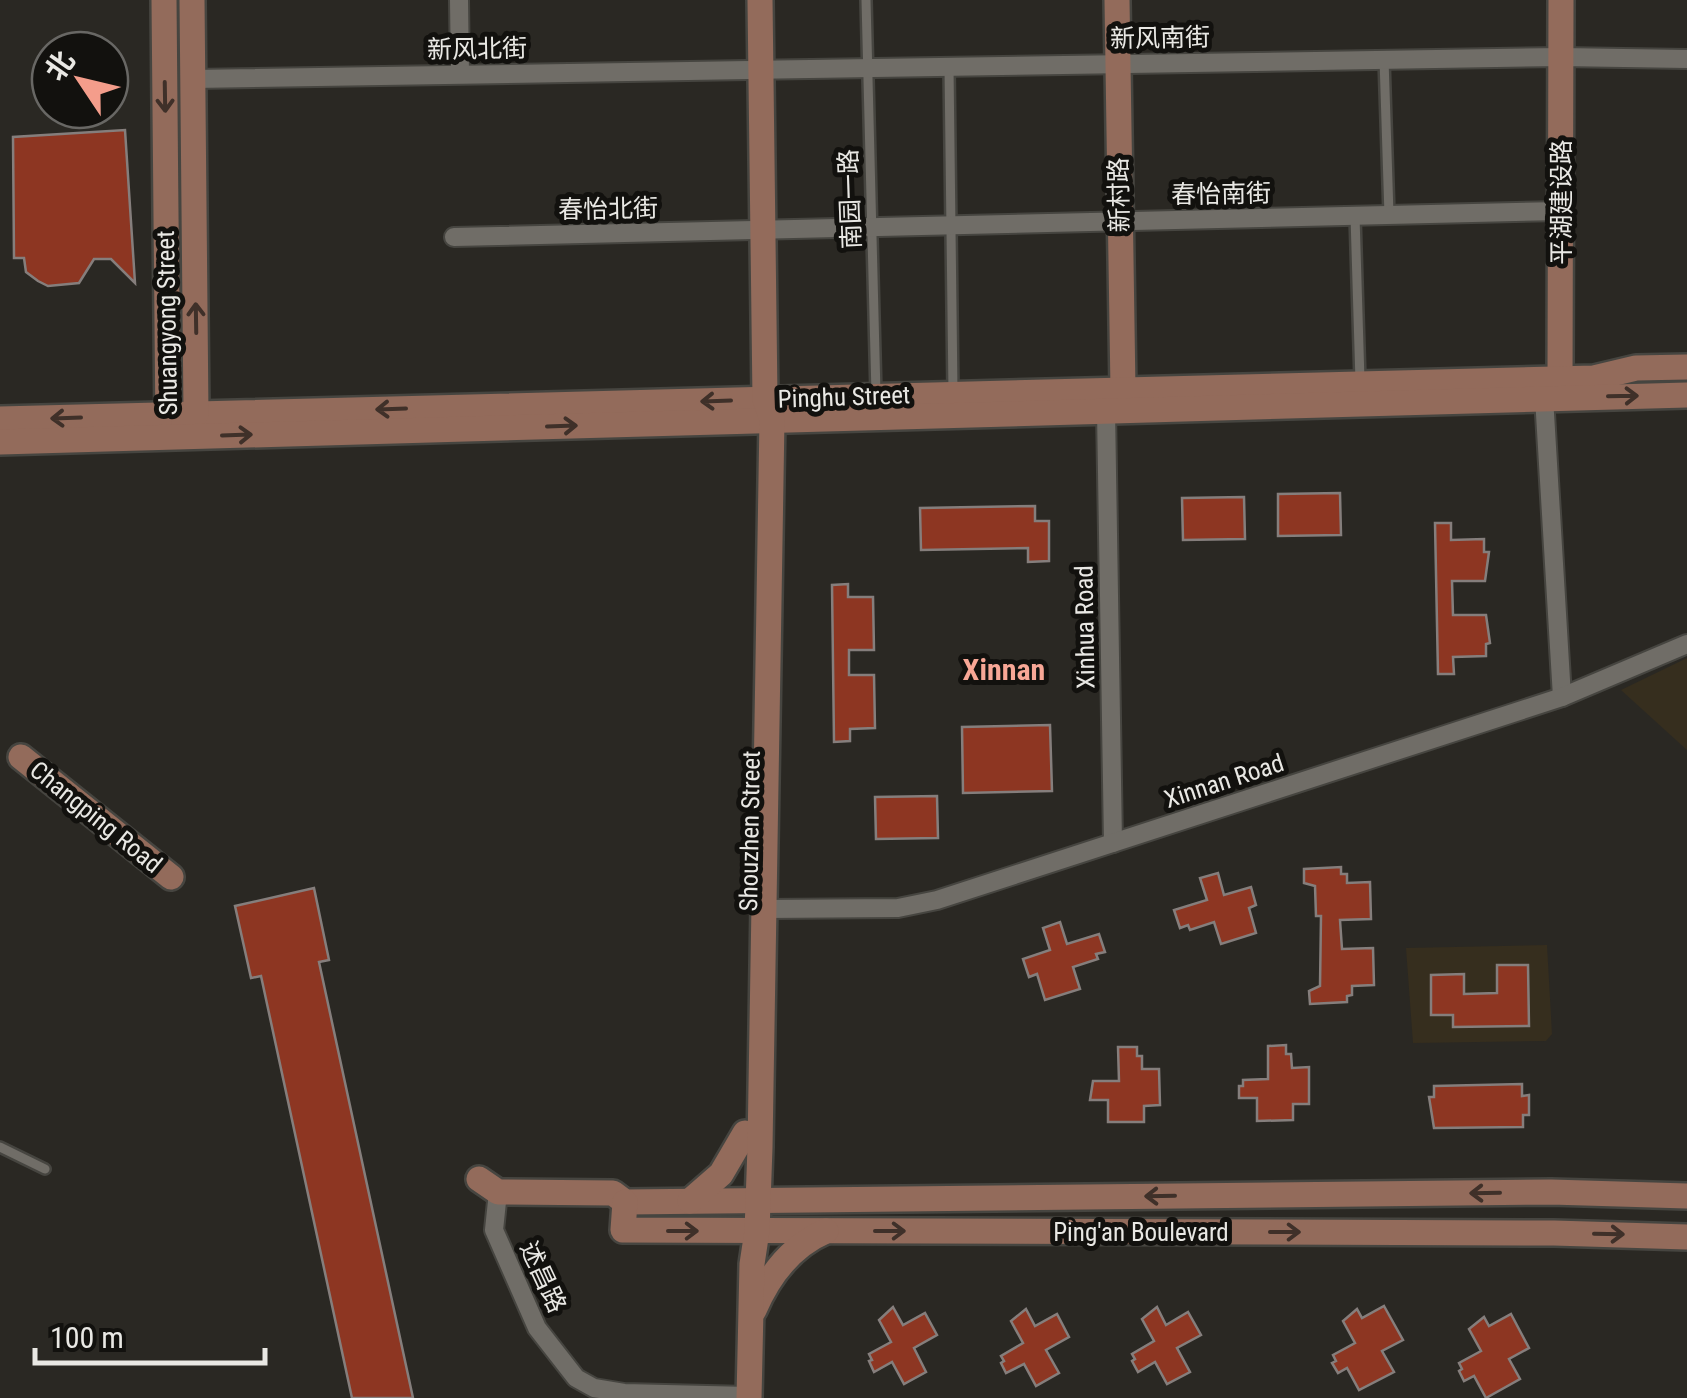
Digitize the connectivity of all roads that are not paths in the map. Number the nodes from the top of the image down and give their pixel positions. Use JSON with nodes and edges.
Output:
{"nodes":[{"id":1,"x":164,"y":0,"type":"edge"},
{"id":2,"x":192,"y":0,"type":"edge"},
{"id":3,"x":459,"y":0,"type":"edge"},
{"id":4,"x":760,"y":0,"type":"edge"},
{"id":5,"x":866,"y":0,"type":"edge"},
{"id":6,"x":1117,"y":0,"type":"edge"},
{"id":7,"x":1561,"y":0,"type":"edge"},
{"id":8,"x":1561,"y":57,"type":"junction"},
{"id":9,"x":1384,"y":59,"type":"junction"},
{"id":10,"x":1687,"y":59,"type":"edge"},
{"id":11,"x":1118,"y":64,"type":"junction"},
{"id":12,"x":949,"y":66,"type":"junction"},
{"id":13,"x":867,"y":68,"type":"junction"},
{"id":14,"x":761,"y":70,"type":"junction"},
{"id":15,"x":460,"y":74,"type":"junction"},
{"id":16,"x":193,"y":79,"type":"junction"},
{"id":17,"x":1560,"y":211,"type":"junction"},
{"id":18,"x":1389,"y":215,"type":"junction"},
{"id":19,"x":1355,"y":216,"type":"junction"},
{"id":20,"x":1120,"y":221,"type":"junction"},
{"id":21,"x":951,"y":226,"type":"junction"},
{"id":22,"x":871,"y":227,"type":"junction"},
{"id":23,"x":763,"y":230,"type":"junction"},
{"id":24,"x":454,"y":237,"type":"dead end"},
{"id":25,"x":1687,"y":368,"type":"edge"},
{"id":26,"x":1360,"y":384,"type":"junction"},
{"id":27,"x":1552,"y":388,"type":"junction"},
{"id":28,"x":953,"y":394,"type":"junction"},
{"id":29,"x":1687,"y":395,"type":"edge"},
{"id":30,"x":876,"y":396,"type":"junction"},
{"id":31,"x":1114,"y":400,"type":"junction"},
{"id":32,"x":765,"y":413,"type":"junction"},
{"id":33,"x":196,"y":414,"type":"junction"},
{"id":34,"x":0,"y":420,"type":"edge"},
{"id":35,"x":168,"y":426,"type":"junction"},
{"id":36,"x":0,"y":442,"type":"edge"},
{"id":37,"x":1687,"y":644,"type":"edge"},
{"id":38,"x":1562,"y":697,"type":"junction"},
{"id":39,"x":21,"y":757,"type":"dead end"},
{"id":40,"x":1113,"y":843,"type":"junction"},
{"id":41,"x":171,"y":878,"type":"dead end"},
{"id":42,"x":764,"y":909,"type":"junction"},
{"id":43,"x":752,"y":1140,"type":"junction"},
{"id":44,"x":0,"y":1146,"type":"edge"},
{"id":45,"x":45,"y":1169,"type":"dead end"},
{"id":46,"x":488,"y":1185,"type":"joint"},
{"id":47,"x":1687,"y":1196,"type":"edge"},
{"id":48,"x":751,"y":1200,"type":"junction"},
{"id":49,"x":819,"y":1200,"type":"junction"},
{"id":50,"x":690,"y":1201,"type":"junction"},
{"id":51,"x":626,"y":1202,"type":"junction"},
{"id":52,"x":750,"y":1231,"type":"junction"},
{"id":53,"x":827,"y":1231,"type":"junction"},
{"id":54,"x":1687,"y":1237,"type":"edge"},
{"id":55,"x":750,"y":1319,"type":"junction"},
{"id":56,"x":624,"y":1396,"type":"edge"},
{"id":57,"x":748,"y":1397,"type":"edge"}],
"edges":[{"from":1,"to":35,"type":"street","name":"Shuangyong Street","one_way":true},
{"from":2,"to":16,"type":"street","name":"Shuangyong Street"},
{"from":3,"to":15,"type":"street"},
{"from":4,"to":14,"type":"street","name":"Shouzhen Street"},
{"from":5,"to":13,"type":"lane","name":"南园一路"},
{"from":6,"to":11,"type":"street","name":"新村路"},
{"from":7,"to":8,"type":"street","name":"平湖建设路"},
{"from":8,"to":9,"type":"street","name":"新风南街"},
{"from":8,"to":10,"type":"street","name":"新风南街"},
{"from":8,"to":17,"type":"street","name":"平湖建设路"},
{"from":9,"to":11,"type":"street","name":"新风南街"},
{"from":9,"to":18,"type":"lane"},
{"from":11,"to":12,"type":"street","name":"新风南街"},
{"from":11,"to":20,"type":"street","name":"新村路"},
{"from":12,"to":13,"type":"street","name":"新风南街"},
{"from":12,"to":21,"type":"lane"},
{"from":13,"to":14,"type":"street","name":"新风南街"},
{"from":13,"to":22,"type":"lane","name":"南园一路"},
{"from":14,"to":15,"type":"street","name":"新风北街"},
{"from":14,"to":23,"type":"street","name":"Shouzhen Street"},
{"from":15,"to":16,"type":"street","name":"新风北街"},
{"from":33,"to":16,"type":"street","name":"Shuangyong Street","one_way":true},
{"from":17,"to":18,"type":"street","name":"春怡南街"},
{"from":17,"to":27,"type":"street","name":"平湖建设路"},
{"from":18,"to":19,"type":"street","name":"春怡南街"},
{"from":19,"to":20,"type":"street","name":"春怡南街"},
{"from":19,"to":26,"type":"lane"},
{"from":20,"to":21,"type":"street","name":"春怡南街"},
{"from":20,"to":31,"type":"street","name":"新村路"},
{"from":21,"to":22,"type":"street","name":"春怡南街"},
{"from":21,"to":28,"type":"lane"},
{"from":22,"to":23,"type":"street","name":"春怡南街"},
{"from":22,"to":30,"type":"lane","name":"南园一路"},
{"from":23,"to":24,"type":"street","name":"春怡北街"},
{"from":23,"to":32,"type":"street","name":"Shouzhen Street"},
{"from":25,"to":27,"type":"street","name":"Pinghu Street"},
{"from":26,"to":27,"type":"street","name":"Pinghu Street"},
{"from":26,"to":31,"type":"street","name":"Pinghu Street"},
{"from":27,"to":29,"type":"street","name":"Pinghu Street","one_way":true},
{"from":27,"to":31,"type":"street","name":"Pinghu Street"},
{"from":27,"to":38,"type":"street"},
{"from":28,"to":30,"type":"street","name":"Pinghu Street"},
{"from":28,"to":31,"type":"street","name":"Pinghu Street"},
{"from":30,"to":32,"type":"street","name":"Pinghu Street"},
{"from":31,"to":32,"type":"street","name":"Pinghu Street"},
{"from":31,"to":40,"type":"street","name":"Xinhua Road"},
{"from":32,"to":33,"type":"street","name":"Pinghu Street","one_way":true},
{"from":35,"to":32,"type":"street","name":"Pinghu Street","one_way":true},
{"from":32,"to":42,"type":"street","name":"Shouzhen Street"},
{"from":32,"to":43,"type":"street","name":"Shouzhen Street"},
{"from":33,"to":35,"type":"street","name":"Pinghu Street"},
{"from":35,"to":34,"type":"street","name":"Pinghu Street","one_way":true},
{"from":35,"to":36,"type":"street","name":"Pinghu Street"},
{"from":37,"to":38,"type":"street","name":"Xinnan Road"},
{"from":38,"to":40,"type":"street","name":"Xinnan Road"},
{"from":39,"to":41,"type":"street","name":"Changping Road"},
{"from":40,"to":42,"type":"street","name":"Xinnan Road"},
{"from":42,"to":43,"type":"street","name":"Shouzhen Street"},
{"from":43,"to":48,"type":"street","name":"Shouzhen Street"},
{"from":43,"to":49,"type":"street"},
{"from":43,"to":50,"type":"street"},
{"from":44,"to":45,"type":"lane"},
{"from":46,"to":51,"type":"street","name":"Ping'an Boulevard"},
{"from":46,"to":56,"type":"street","name":"述昌路"},
{"from":47,"to":49,"type":"street","name":"Ping'an Boulevard","one_way":true},
{"from":48,"to":49,"type":"street","name":"Ping'an Boulevard"},
{"from":48,"to":50,"type":"street","name":"Ping'an Boulevard"},
{"from":48,"to":52,"type":"street","name":"Shouzhen Street"},
{"from":50,"to":51,"type":"street","name":"Ping'an Boulevard"},
{"from":51,"to":52,"type":"street","name":"Ping'an Boulevard","one_way":true},
{"from":52,"to":53,"type":"street","name":"Ping'an Boulevard"},
{"from":52,"to":55,"type":"street","name":"Shouzhen Street"},
{"from":53,"to":54,"type":"street","name":"Ping'an Boulevard","one_way":true},
{"from":53,"to":55,"type":"street"},
{"from":55,"to":57,"type":"street","name":"Shouzhen Street"},
{"from":56,"to":57,"type":"street","name":"述昌路"}]}
